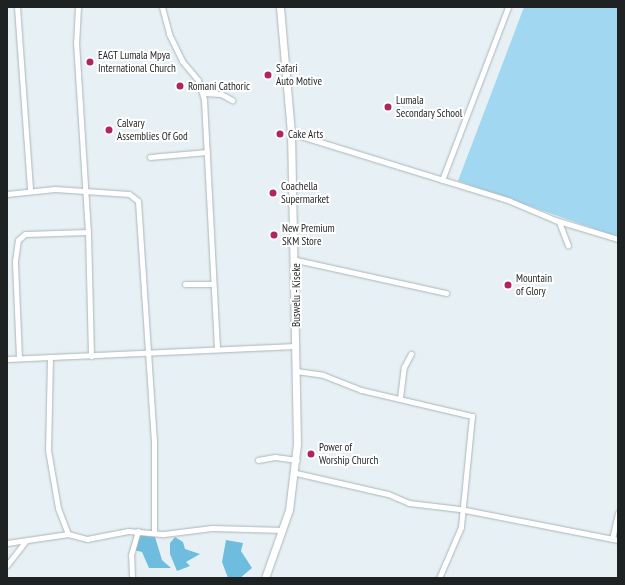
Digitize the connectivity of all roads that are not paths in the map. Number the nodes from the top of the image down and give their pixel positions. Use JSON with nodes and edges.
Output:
{"nodes":[{"id":1,"x":17,"y":7,"type":"edge"},
{"id":2,"x":78,"y":7,"type":"edge"},
{"id":3,"x":162,"y":7,"type":"edge"},
{"id":4,"x":280,"y":7,"type":"edge"},
{"id":5,"x":508,"y":7,"type":"edge"},
{"id":6,"x":203,"y":93,"type":"junction"},
{"id":7,"x":232,"y":100,"type":"dead end"},
{"id":8,"x":291,"y":133,"type":"junction"},
{"id":9,"x":206,"y":152,"type":"junction"},
{"id":10,"x":150,"y":157,"type":"dead end"},
{"id":11,"x":442,"y":180,"type":"junction"},
{"id":12,"x":30,"y":190,"type":"junction"},
{"id":13,"x":85,"y":192,"type":"junction"},
{"id":14,"x":7,"y":194,"type":"edge"},
{"id":15,"x":559,"y":222,"type":"junction"},
{"id":16,"x":88,"y":232,"type":"junction"},
{"id":17,"x":618,"y":239,"type":"edge"},
{"id":18,"x":568,"y":245,"type":"dead end"},
{"id":19,"x":296,"y":260,"type":"junction"},
{"id":20,"x":185,"y":284,"type":"dead end"},
{"id":21,"x":212,"y":284,"type":"junction"},
{"id":22,"x":446,"y":293,"type":"dead end"},
{"id":23,"x":296,"y":346,"type":"junction"},
{"id":24,"x":217,"y":348,"type":"junction"},
{"id":25,"x":148,"y":353,"type":"junction"},
{"id":26,"x":411,"y":354,"type":"dead end"},
{"id":27,"x":91,"y":356,"type":"junction"},
{"id":28,"x":50,"y":357,"type":"junction"},
{"id":29,"x":19,"y":358,"type":"junction"},
{"id":30,"x":7,"y":359,"type":"edge"},
{"id":31,"x":296,"y":371,"type":"junction"},
{"id":32,"x":400,"y":398,"type":"junction"},
{"id":33,"x":258,"y":460,"type":"dead end"},
{"id":34,"x":297,"y":460,"type":"junction"},
{"id":35,"x":296,"y":473,"type":"junction"},
{"id":36,"x":460,"y":509,"type":"junction"},
{"id":37,"x":618,"y":512,"type":"edge"},
{"id":38,"x":283,"y":530,"type":"junction"},
{"id":39,"x":138,"y":531,"type":"junction"},
{"id":40,"x":154,"y":533,"type":"junction"},
{"id":41,"x":68,"y":534,"type":"junction"},
{"id":42,"x":612,"y":539,"type":"junction"},
{"id":43,"x":618,"y":540,"type":"edge"},
{"id":44,"x":26,"y":541,"type":"junction"},
{"id":45,"x":7,"y":543,"type":"edge"},
{"id":46,"x":7,"y":565,"type":"edge"},
{"id":47,"x":132,"y":578,"type":"edge"},
{"id":48,"x":265,"y":578,"type":"edge"},
{"id":49,"x":439,"y":578,"type":"edge"}],
"edges":[{"from":1,"to":12,"type":"street"},
{"from":2,"to":13,"type":"street"},
{"from":3,"to":6,"type":"street"},
{"from":4,"to":8,"type":"main road","name":"Buswelu - Kiseke"},
{"from":5,"to":11,"type":"street"},
{"from":6,"to":7,"type":"street"},
{"from":6,"to":9,"type":"street"},
{"from":8,"to":11,"type":"street"},
{"from":8,"to":19,"type":"main road","name":"Buswelu - Kiseke"},
{"from":9,"to":10,"type":"street"},
{"from":9,"to":21,"type":"street"},
{"from":11,"to":15,"type":"street"},
{"from":12,"to":13,"type":"street"},
{"from":12,"to":14,"type":"street"},
{"from":13,"to":16,"type":"street"},
{"from":13,"to":25,"type":"street"},
{"from":15,"to":17,"type":"street"},
{"from":15,"to":18,"type":"street"},
{"from":16,"to":27,"type":"street"},
{"from":16,"to":29,"type":"street"},
{"from":19,"to":22,"type":"street"},
{"from":19,"to":23,"type":"main road","name":"Buswelu - Kiseke"},
{"from":20,"to":21,"type":"street"},
{"from":21,"to":24,"type":"street"},
{"from":23,"to":24,"type":"street"},
{"from":23,"to":31,"type":"main road","name":"Buswelu - Kiseke"},
{"from":24,"to":25,"type":"street"},
{"from":25,"to":27,"type":"street"},
{"from":25,"to":40,"type":"street"},
{"from":26,"to":32,"type":"street"},
{"from":27,"to":28,"type":"street"},
{"from":28,"to":29,"type":"street"},
{"from":28,"to":41,"type":"street"},
{"from":29,"to":30,"type":"street"},
{"from":31,"to":32,"type":"street"},
{"from":31,"to":34,"type":"main road","name":"Buswelu - Kiseke"},
{"from":32,"to":36,"type":"street"},
{"from":33,"to":34,"type":"street"},
{"from":34,"to":35,"type":"main road","name":"Buswelu - Kiseke"},
{"from":35,"to":36,"type":"street"},
{"from":35,"to":38,"type":"main road","name":"Buswelu - Kiseke"},
{"from":36,"to":42,"type":"street"},
{"from":36,"to":49,"type":"street"},
{"from":37,"to":42,"type":"street"},
{"from":38,"to":40,"type":"street"},
{"from":38,"to":48,"type":"main road","name":"Buswelu - Kiseke"},
{"from":39,"to":40,"type":"street"},
{"from":39,"to":41,"type":"street"},
{"from":39,"to":47,"type":"street"},
{"from":41,"to":44,"type":"street"},
{"from":42,"to":43,"type":"street"},
{"from":44,"to":45,"type":"street"},
{"from":44,"to":46,"type":"street"}]}
